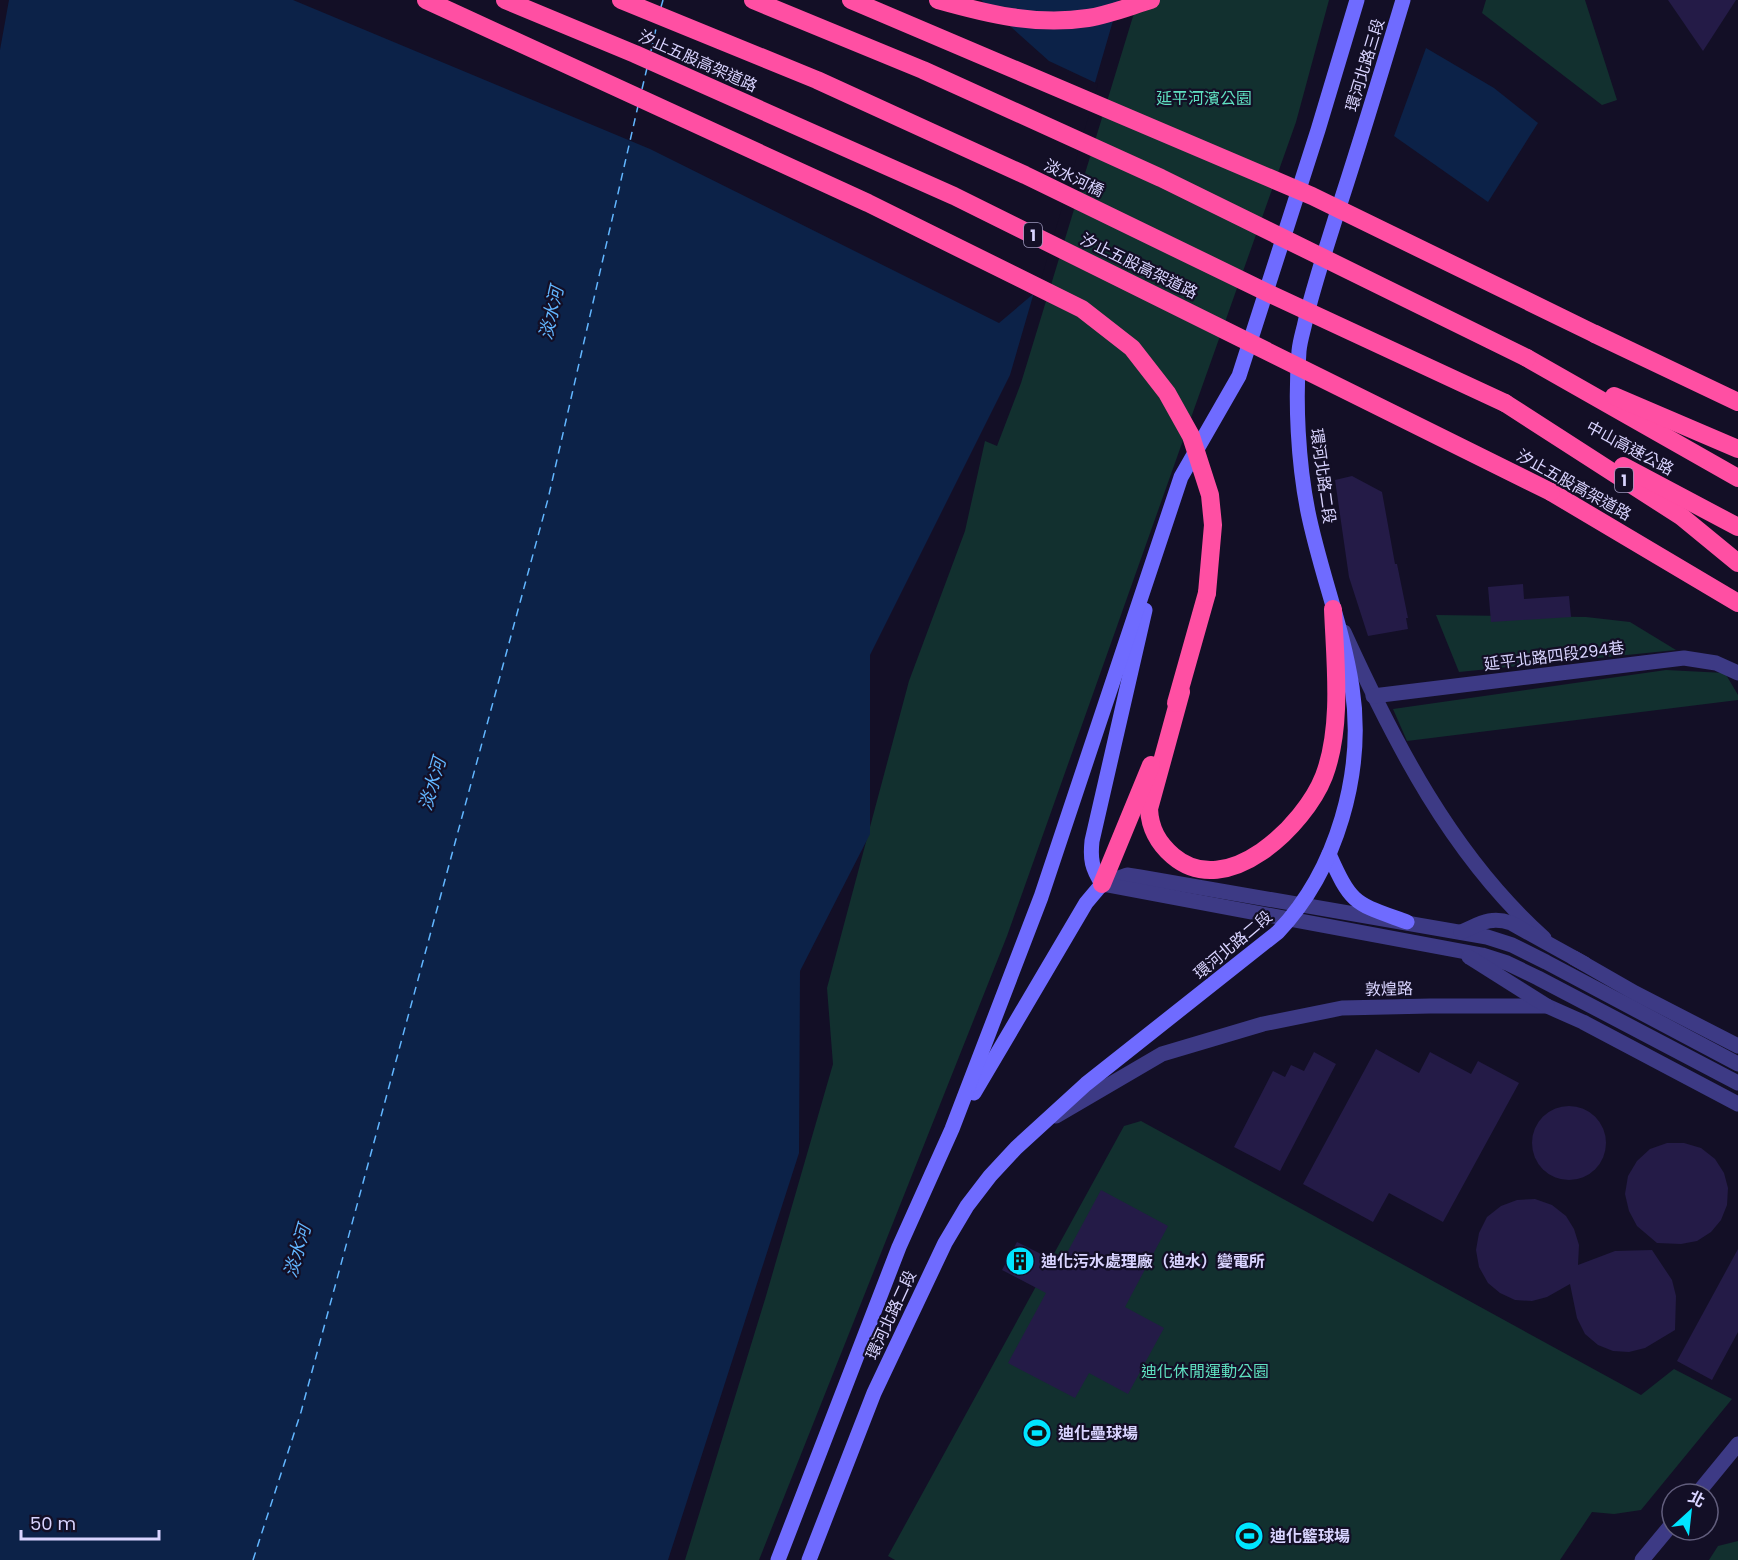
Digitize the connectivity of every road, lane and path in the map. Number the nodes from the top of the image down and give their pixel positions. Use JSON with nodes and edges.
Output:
{"nodes":[{"id":1,"x":426,"y":0,"type":"edge"},
{"id":2,"x":505,"y":0,"type":"edge"},
{"id":3,"x":621,"y":0,"type":"edge"},
{"id":4,"x":753,"y":0,"type":"edge"},
{"id":5,"x":851,"y":0,"type":"edge"},
{"id":6,"x":938,"y":0,"type":"edge"},
{"id":7,"x":1151,"y":0,"type":"edge"},
{"id":8,"x":1357,"y":0,"type":"edge"},
{"id":9,"x":1403,"y":0,"type":"edge"},
{"id":10,"x":1318,"y":130,"type":"joint"},
{"id":11,"x":1360,"y":141,"type":"joint"},
{"id":12,"x":1527,"y":358,"type":"junction"},
{"id":13,"x":1738,"y":402,"type":"edge"},
{"id":14,"x":1504,"y":403,"type":"junction"},
{"id":15,"x":1738,"y":449,"type":"edge"},
{"id":16,"x":1738,"y":478,"type":"edge"},
{"id":17,"x":1166,"y":522,"type":"junction"},
{"id":18,"x":1738,"y":527,"type":"edge"},
{"id":19,"x":1738,"y":563,"type":"edge"},
{"id":20,"x":1738,"y":603,"type":"edge"},
{"id":21,"x":1333,"y":609,"type":"junction"},
{"id":22,"x":1738,"y":673,"type":"edge"},
{"id":23,"x":1181,"y":692,"type":"junction"},
{"id":24,"x":1373,"y":696,"type":"junction"},
{"id":25,"x":1329,"y":854,"type":"junction"},
{"id":26,"x":1102,"y":884,"type":"junction"},
{"id":27,"x":1301,"y":904,"type":"junction"},
{"id":28,"x":1291,"y":919,"type":"junction"},
{"id":29,"x":1407,"y":922,"type":"junction"},
{"id":30,"x":1461,"y":932,"type":"junction"},
{"id":31,"x":1457,"y":949,"type":"junction"},
{"id":32,"x":1585,"y":964,"type":"junction"},
{"id":33,"x":1547,"y":1006,"type":"junction"},
{"id":34,"x":1738,"y":1046,"type":"edge"},
{"id":35,"x":1738,"y":1064,"type":"edge"},
{"id":36,"x":1738,"y":1083,"type":"edge"},
{"id":37,"x":1738,"y":1104,"type":"edge"},
{"id":38,"x":1041,"y":1125,"type":"junction"},
{"id":39,"x":952,"y":1129,"type":"junction"},
{"id":40,"x":1738,"y":1444,"type":"edge"},
{"id":41,"x":1707,"y":1482,"type":"edge"},
{"id":42,"x":1660,"y":1538,"type":"edge"},
{"id":43,"x":778,"y":1560,"type":"edge"},
{"id":44,"x":809,"y":1560,"type":"edge"},
{"id":45,"x":1642,"y":1560,"type":"edge"}],
"edges":[{"from":1,"to":23,"type":"highway","bridge":true},
{"from":2,"to":20,"type":"highway","name":"汐止五股高架道路","number":"1","bridge":true},
{"from":3,"to":14,"type":"highway","name":"淡水河橋","number":"1","bridge":true},
{"from":4,"to":12,"type":"highway","bridge":true},
{"from":5,"to":13,"type":"highway","bridge":true},
{"from":6,"to":7,"type":"highway"},
{"from":8,"to":10,"type":"main road","name":"環河北路三段"},
{"from":9,"to":11,"type":"main road","name":"環河北路三段"},
{"from":10,"to":17,"type":"main road","name":"環河北路二段"},
{"from":11,"to":21,"type":"main road","name":"環河北路二段"},
{"from":12,"to":15,"type":"highway"},
{"from":12,"to":16,"type":"highway","name":"中山高速公路"},
{"from":14,"to":18,"type":"highway","name":"中山高速公路","number":"1"},
{"from":14,"to":19,"type":"highway","number":"1"},
{"from":17,"to":26,"type":"main road"},
{"from":17,"to":39,"type":"main road","name":"環河北路二段"},
{"from":21,"to":23,"type":"highway"},
{"from":21,"to":24,"type":"street"},
{"from":21,"to":25,"type":"main road","name":"環河北路二段"},
{"from":22,"to":24,"type":"street","name":"延平北路四段294巷"},
{"from":23,"to":26,"type":"highway"},
{"from":24,"to":32,"type":"street"},
{"from":25,"to":27,"type":"main road","name":"環河北路二段"},
{"from":25,"to":29,"type":"main road"},
{"from":26,"to":27,"type":"street"},
{"from":26,"to":28,"type":"street"},
{"from":26,"to":39,"type":"main road"},
{"from":27,"to":28,"type":"main road","name":"環河北路二段"},
{"from":27,"to":29,"type":"street"},
{"from":28,"to":31,"type":"street"},
{"from":28,"to":38,"type":"main road","name":"環河北路二段"},
{"from":29,"to":30,"type":"street"},
{"from":30,"to":32,"type":"street"},
{"from":30,"to":35,"type":"street"},
{"from":31,"to":33,"type":"street"},
{"from":31,"to":36,"type":"street"},
{"from":32,"to":34,"type":"street"},
{"from":33,"to":37,"type":"street","name":"敦煌路"},
{"from":33,"to":38,"type":"street","name":"敦煌路"},
{"from":38,"to":44,"type":"main road","name":"環河北路二段"},
{"from":39,"to":43,"type":"main road","name":"環河北路二段"},
{"from":40,"to":41,"type":"street"},
{"from":42,"to":45,"type":"street"}]}
